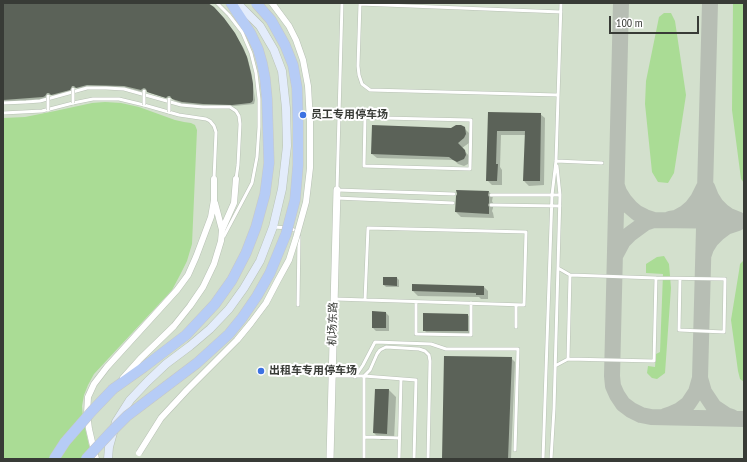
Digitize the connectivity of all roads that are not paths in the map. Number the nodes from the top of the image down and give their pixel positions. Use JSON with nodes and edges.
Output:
{"nodes":[{"id":1,"x":217,"y":3,"type":"edge"},
{"id":2,"x":231,"y":3,"type":"edge"},
{"id":3,"x":237,"y":3,"type":"edge"},
{"id":4,"x":256,"y":3,"type":"edge"},
{"id":5,"x":272,"y":3,"type":"edge"},
{"id":6,"x":342,"y":3,"type":"edge"},
{"id":7,"x":561,"y":3,"type":"edge"},
{"id":8,"x":360,"y":4,"type":"edge"},
{"id":9,"x":560,"y":12,"type":"junction"},
{"id":10,"x":72,"y":89,"type":"dead end"},
{"id":11,"x":144,"y":91,"type":"dead end"},
{"id":12,"x":558,"y":95,"type":"junction"},
{"id":13,"x":48,"y":96,"type":"dead end"},
{"id":14,"x":169,"y":98,"type":"dead end"},
{"id":15,"x":3,"y":103,"type":"edge"},
{"id":16,"x":73,"y":103,"type":"junction"},
{"id":17,"x":144,"y":105,"type":"junction"},
{"id":18,"x":48,"y":110,"type":"junction"},
{"id":19,"x":169,"y":112,"type":"junction"},
{"id":20,"x":3,"y":114,"type":"edge"},
{"id":21,"x":339,"y":117,"type":"junction"},
{"id":22,"x":365,"y":117,"type":"junction"},
{"id":23,"x":556,"y":161,"type":"junction"},
{"id":24,"x":602,"y":163,"type":"dead end"},
{"id":25,"x":214,"y":179,"type":"joint"},
{"id":26,"x":236,"y":179,"type":"joint"},
{"id":27,"x":337,"y":190,"type":"junction"},
{"id":28,"x":454,"y":194,"type":"dead end"},
{"id":29,"x":491,"y":195,"type":"dead end"},
{"id":30,"x":552,"y":195,"type":"junction"},
{"id":31,"x":560,"y":195,"type":"junction"},
{"id":32,"x":336,"y":198,"type":"junction"},
{"id":33,"x":214,"y":200,"type":"junction"},
{"id":34,"x":453,"y":203,"type":"dead end"},
{"id":35,"x":491,"y":205,"type":"dead end"},
{"id":36,"x":552,"y":205,"type":"junction"},
{"id":37,"x":560,"y":206,"type":"junction"},
{"id":38,"x":292,"y":222,"type":"dead end"},
{"id":39,"x":273,"y":226,"type":"junction"},
{"id":40,"x":290,"y":228,"type":"junction"},
{"id":41,"x":222,"y":230,"type":"junction"},
{"id":42,"x":221,"y":241,"type":"junction"},
{"id":43,"x":558,"y":268,"type":"junction"},
{"id":44,"x":570,"y":275,"type":"junction"},
{"id":45,"x":656,"y":278,"type":"junction"},
{"id":46,"x":680,"y":279,"type":"junction"},
{"id":47,"x":334,"y":299,"type":"junction"},
{"id":48,"x":365,"y":300,"type":"junction"},
{"id":49,"x":416,"y":302,"type":"junction"},
{"id":50,"x":471,"y":303,"type":"junction"},
{"id":51,"x":298,"y":305,"type":"dead end"},
{"id":52,"x":516,"y":305,"type":"junction"},
{"id":53,"x":516,"y":327,"type":"dead end"},
{"id":54,"x":568,"y":359,"type":"junction"},
{"id":55,"x":555,"y":366,"type":"junction"},
{"id":56,"x":331,"y":376,"type":"junction"},
{"id":57,"x":355,"y":376,"type":"junction"},
{"id":58,"x":364,"y":376,"type":"junction"},
{"id":59,"x":401,"y":379,"type":"junction"},
{"id":60,"x":113,"y":389,"type":"junction"},
{"id":61,"x":364,"y":437,"type":"junction"},
{"id":62,"x":399,"y":438,"type":"junction"},
{"id":63,"x":515,"y":450,"type":"dead end"},
{"id":64,"x":137,"y":456,"type":"edge"},
{"id":65,"x":54,"y":459,"type":"edge"},
{"id":66,"x":86,"y":459,"type":"edge"},
{"id":67,"x":96,"y":459,"type":"edge"},
{"id":68,"x":108,"y":459,"type":"edge"},
{"id":69,"x":330,"y":459,"type":"edge"},
{"id":70,"x":364,"y":459,"type":"edge"},
{"id":71,"x":399,"y":459,"type":"edge"},
{"id":72,"x":414,"y":459,"type":"edge"},
{"id":73,"x":428,"y":459,"type":"edge"},
{"id":74,"x":543,"y":459,"type":"edge"},
{"id":75,"x":551,"y":459,"type":"edge"}],
"edges":[{"from":1,"to":42,"type":"lane"},
{"from":2,"to":60,"type":"highway"},
{"from":3,"to":39,"type":"main road"},
{"from":4,"to":66,"type":"highway","bridge":true},
{"from":5,"to":64,"type":"street","bridge":true},
{"from":6,"to":21,"type":"lane"},
{"from":7,"to":9,"type":"lane"},
{"from":8,"to":9,"type":"lane"},
{"from":8,"to":12,"type":"lane"},
{"from":9,"to":12,"type":"lane"},
{"from":10,"to":16,"type":"lane","bridge":true},
{"from":11,"to":17,"type":"lane","bridge":true},
{"from":12,"to":23,"type":"lane"},
{"from":13,"to":18,"type":"lane","bridge":true},
{"from":14,"to":19,"type":"lane","bridge":true},
{"from":15,"to":26,"type":"lane"},
{"from":16,"to":17,"type":"lane"},
{"from":16,"to":18,"type":"lane"},
{"from":17,"to":19,"type":"lane"},
{"from":18,"to":20,"type":"lane"},
{"from":19,"to":25,"type":"lane"},
{"from":21,"to":22,"type":"lane"},
{"from":21,"to":27,"type":"lane"},
{"from":22,"to":22,"type":"lane"},
{"from":23,"to":24,"type":"lane"},
{"from":23,"to":30,"type":"lane"},
{"from":23,"to":31,"type":"lane"},
{"from":25,"to":33,"type":"street"},
{"from":26,"to":41,"type":"street"},
{"from":27,"to":28,"type":"lane"},
{"from":27,"to":32,"type":"street","name":"机场东路"},
{"from":29,"to":30,"type":"lane"},
{"from":30,"to":31,"type":"lane"},
{"from":30,"to":36,"type":"lane"},
{"from":31,"to":37,"type":"lane"},
{"from":32,"to":34,"type":"lane"},
{"from":32,"to":47,"type":"street","name":"机场东路"},
{"from":33,"to":41,"type":"street"},
{"from":33,"to":67,"type":"street"},
{"from":35,"to":36,"type":"lane"},
{"from":36,"to":37,"type":"lane"},
{"from":36,"to":74,"type":"lane"},
{"from":37,"to":43,"type":"lane"},
{"from":38,"to":40,"type":"lane"},
{"from":39,"to":40,"type":"lane"},
{"from":39,"to":68,"type":"main road"},
{"from":40,"to":51,"type":"lane"},
{"from":41,"to":42,"type":"street"},
{"from":42,"to":60,"type":"street"},
{"from":43,"to":44,"type":"lane"},
{"from":43,"to":55,"type":"lane"},
{"from":44,"to":45,"type":"lane"},
{"from":44,"to":54,"type":"lane"},
{"from":45,"to":46,"type":"lane"},
{"from":45,"to":54,"type":"lane"},
{"from":46,"to":46,"type":"lane"},
{"from":47,"to":48,"type":"lane"},
{"from":47,"to":56,"type":"street","name":"机场东路"},
{"from":48,"to":49,"type":"lane"},
{"from":48,"to":52,"type":"lane"},
{"from":49,"to":50,"type":"lane"},
{"from":49,"to":50,"type":"lane"},
{"from":50,"to":52,"type":"lane"},
{"from":52,"to":53,"type":"lane"},
{"from":54,"to":55,"type":"lane"},
{"from":55,"to":75,"type":"lane"},
{"from":56,"to":57,"type":"lane"},
{"from":56,"to":69,"type":"street","name":"机场东路"},
{"from":57,"to":58,"type":"lane"},
{"from":57,"to":63,"type":"lane"},
{"from":58,"to":59,"type":"lane"},
{"from":58,"to":61,"type":"lane"},
{"from":58,"to":73,"type":"lane"},
{"from":59,"to":62,"type":"lane"},
{"from":59,"to":72,"type":"lane"},
{"from":60,"to":65,"type":"highway","bridge":true},
{"from":61,"to":62,"type":"lane"},
{"from":61,"to":70,"type":"lane"},
{"from":62,"to":71,"type":"lane"}]}
